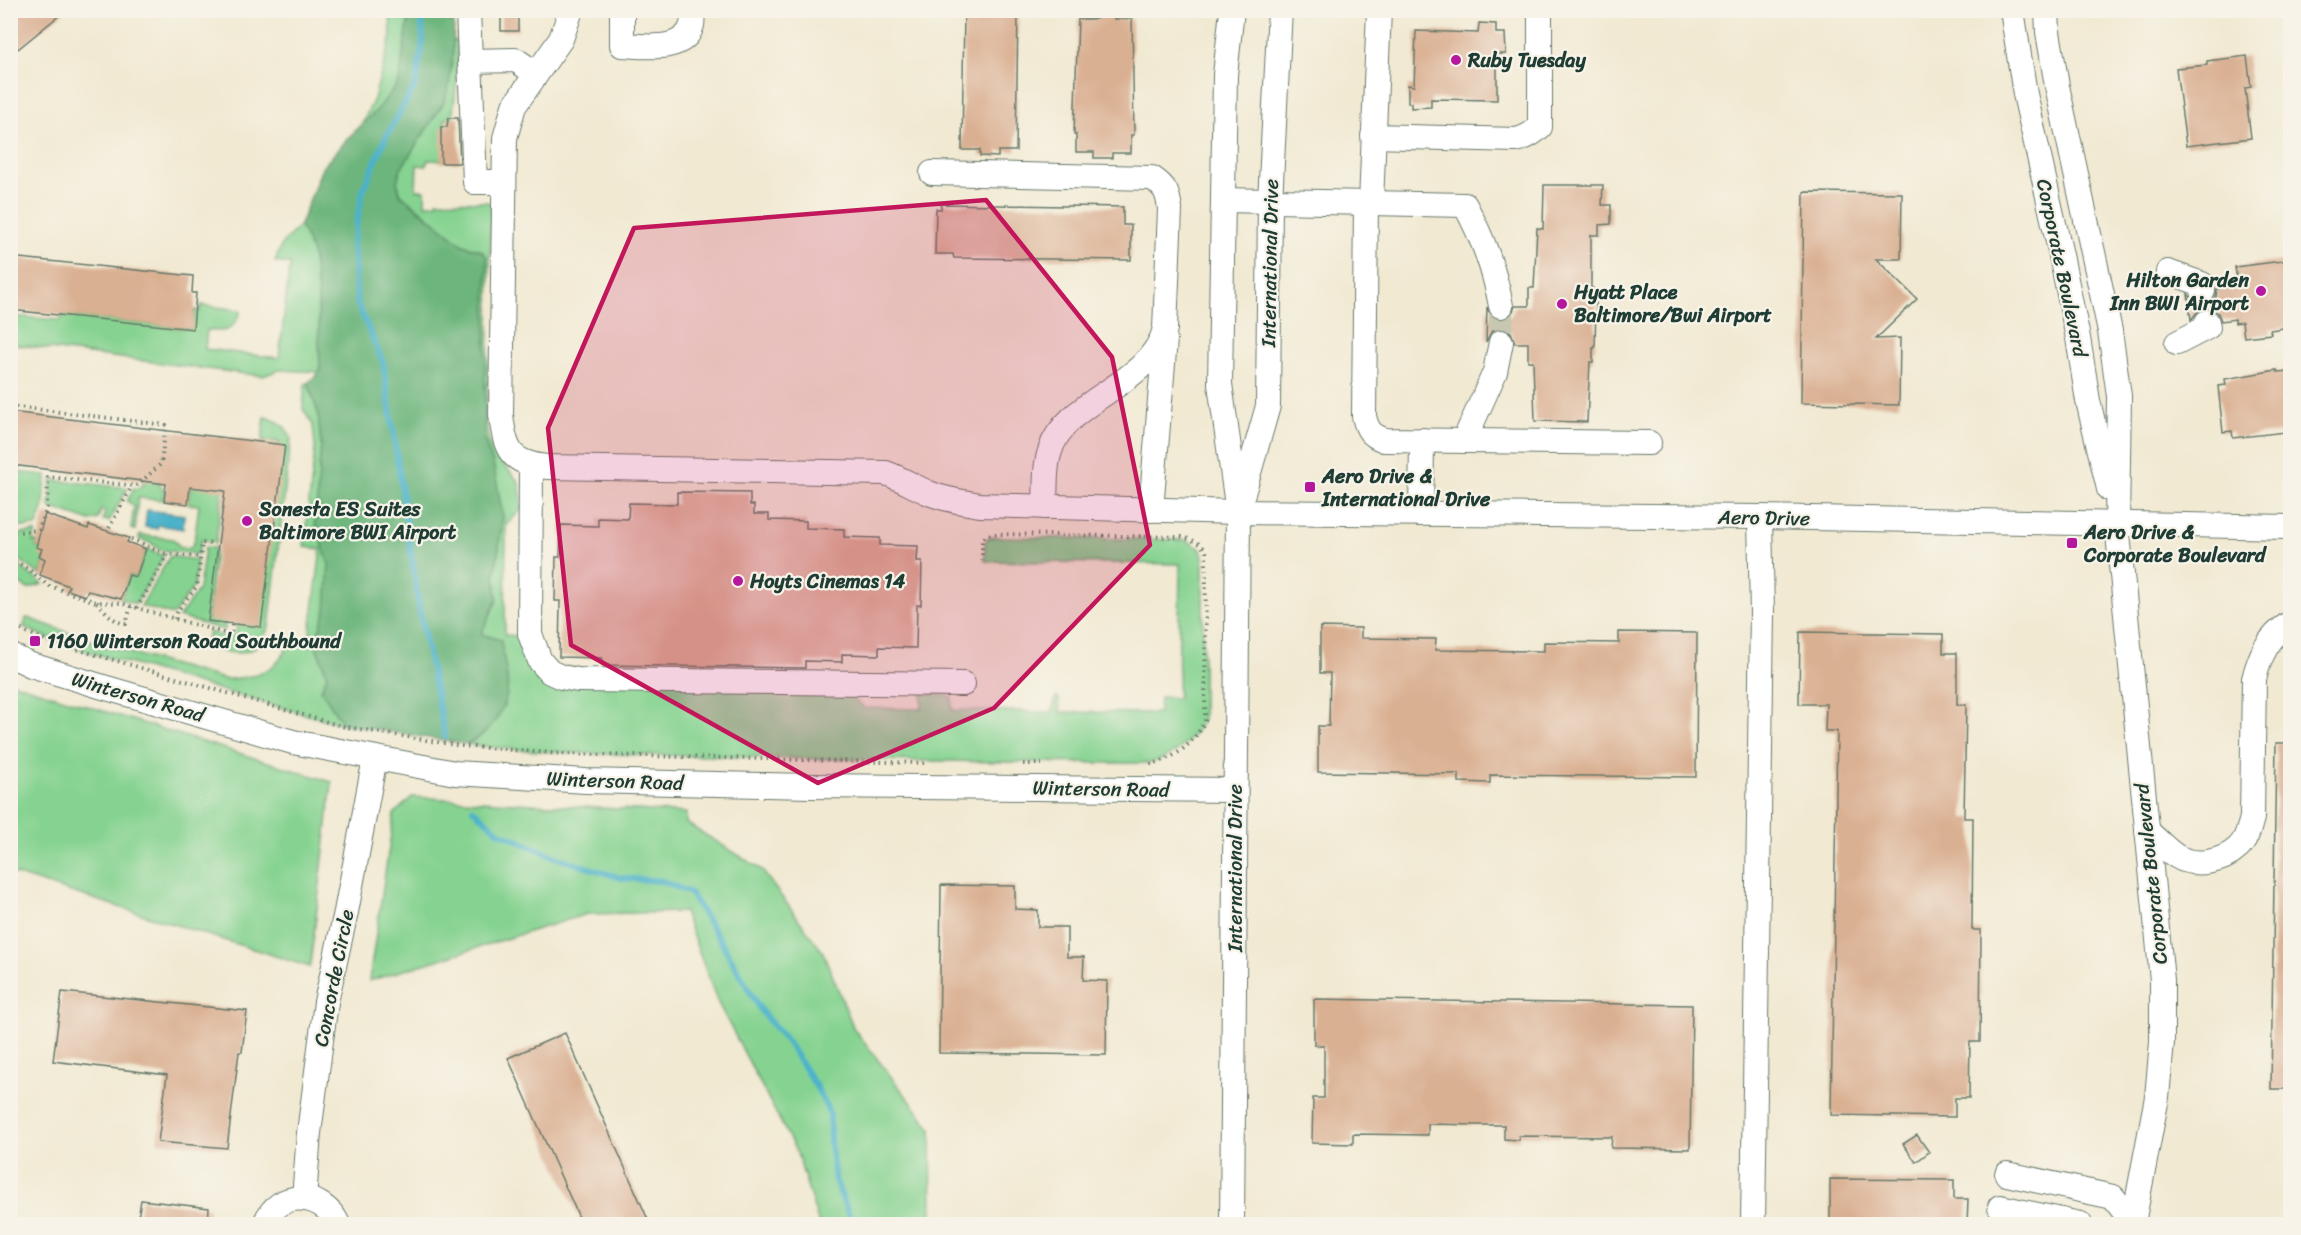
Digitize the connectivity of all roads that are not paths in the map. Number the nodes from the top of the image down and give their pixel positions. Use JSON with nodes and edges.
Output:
{"nodes":[{"id":1,"x":468,"y":10,"type":"edge"},
{"id":2,"x":571,"y":10,"type":"edge"},
{"id":3,"x":622,"y":10,"type":"edge"},
{"id":4,"x":693,"y":10,"type":"edge"},
{"id":5,"x":1232,"y":10,"type":"edge"},
{"id":6,"x":1280,"y":10,"type":"edge"},
{"id":7,"x":1379,"y":10,"type":"edge"},
{"id":8,"x":1538,"y":10,"type":"edge"},
{"id":9,"x":2012,"y":10,"type":"edge"},
{"id":10,"x":2047,"y":10,"type":"edge"},
{"id":11,"x":470,"y":61,"type":"junction"},
{"id":12,"x":536,"y":74,"type":"junction"},
{"id":13,"x":1373,"y":136,"type":"junction"},
{"id":14,"x":932,"y":173,"type":"dead end"},
{"id":15,"x":504,"y":182,"type":"junction"},
{"id":16,"x":1223,"y":200,"type":"junction"},
{"id":17,"x":1270,"y":201,"type":"junction"},
{"id":18,"x":1368,"y":203,"type":"junction"},
{"id":19,"x":2168,"y":272,"type":"dead end"},
{"id":20,"x":2203,"y":291,"type":"dead end"},
{"id":21,"x":1501,"y":306,"type":"tunnel mouth"},
{"id":22,"x":2207,"y":322,"type":"dead end"},
{"id":23,"x":1165,"y":329,"type":"junction"},
{"id":24,"x":1502,"y":342,"type":"tunnel mouth"},
{"id":25,"x":2177,"y":343,"type":"dead end"},
{"id":26,"x":1422,"y":440,"type":"junction"},
{"id":27,"x":1464,"y":441,"type":"junction"},
{"id":28,"x":1649,"y":443,"type":"dead end"},
{"id":29,"x":531,"y":465,"type":"junction"},
{"id":30,"x":1045,"y":507,"type":"junction"},
{"id":31,"x":1151,"y":510,"type":"junction"},
{"id":32,"x":1238,"y":512,"type":"junction"},
{"id":33,"x":1421,"y":514,"type":"junction"},
{"id":34,"x":1760,"y":517,"type":"junction"},
{"id":35,"x":2117,"y":524,"type":"junction"},
{"id":36,"x":2290,"y":527,"type":"edge"},
{"id":37,"x":2290,"y":623,"type":"edge"},
{"id":38,"x":10,"y":655,"type":"edge"},
{"id":39,"x":963,"y":684,"type":"dead end"},
{"id":40,"x":375,"y":758,"type":"junction"},
{"id":41,"x":1235,"y":790,"type":"junction"},
{"id":42,"x":2147,"y":831,"type":"junction"},
{"id":43,"x":2007,"y":1174,"type":"dead end"},
{"id":44,"x":304,"y":1198,"type":"junction"},
{"id":45,"x":2000,"y":1207,"type":"dead end"},
{"id":46,"x":266,"y":1224,"type":"edge"},
{"id":47,"x":338,"y":1224,"type":"edge"},
{"id":48,"x":1232,"y":1224,"type":"edge"},
{"id":49,"x":1753,"y":1224,"type":"edge"},
{"id":50,"x":2080,"y":1224,"type":"edge"},
{"id":51,"x":2132,"y":1224,"type":"edge"}],
"edges":[{"from":1,"to":11,"type":"street"},
{"from":2,"to":12,"type":"street"},
{"from":3,"to":4,"type":"street"},
{"from":5,"to":16,"type":"street","name":"International Drive"},
{"from":6,"to":17,"type":"street","name":"International Drive"},
{"from":7,"to":13,"type":"street"},
{"from":8,"to":13,"type":"street"},
{"from":9,"to":35,"type":"street","name":"Corporate Boulevard"},
{"from":10,"to":35,"type":"street","name":"Corporate Boulevard"},
{"from":11,"to":12,"type":"street"},
{"from":11,"to":15,"type":"street"},
{"from":12,"to":15,"type":"street"},
{"from":13,"to":18,"type":"street"},
{"from":14,"to":23,"type":"street"},
{"from":15,"to":29,"type":"street"},
{"from":16,"to":17,"type":"street"},
{"from":16,"to":32,"type":"street","name":"International Drive"},
{"from":17,"to":18,"type":"street"},
{"from":17,"to":32,"type":"street","name":"International Drive"},
{"from":18,"to":21,"type":"street"},
{"from":18,"to":26,"type":"street"},
{"from":19,"to":20,"type":"street"},
{"from":22,"to":25,"type":"street"},
{"from":23,"to":30,"type":"street"},
{"from":23,"to":31,"type":"street"},
{"from":24,"to":27,"type":"street"},
{"from":26,"to":27,"type":"street"},
{"from":26,"to":33,"type":"street"},
{"from":27,"to":28,"type":"street"},
{"from":29,"to":30,"type":"street","name":"Aero Drive"},
{"from":29,"to":39,"type":"street"},
{"from":30,"to":31,"type":"street","name":"Aero Drive"},
{"from":31,"to":32,"type":"street","name":"Aero Drive"},
{"from":32,"to":33,"type":"street","name":"Aero Drive"},
{"from":32,"to":41,"type":"street","name":"International Drive"},
{"from":33,"to":34,"type":"street","name":"Aero Drive"},
{"from":34,"to":35,"type":"street","name":"Aero Drive"},
{"from":34,"to":49,"type":"street"},
{"from":35,"to":36,"type":"street","name":"Aero Drive"},
{"from":35,"to":42,"type":"street","name":"Corporate Boulevard"},
{"from":37,"to":42,"type":"street"},
{"from":38,"to":40,"type":"street","name":"Winterson Road"},
{"from":40,"to":41,"type":"street","name":"Winterson Road"},
{"from":40,"to":44,"type":"street","name":"Concorde Circle"},
{"from":41,"to":48,"type":"street","name":"International Drive"},
{"from":42,"to":51,"type":"street","name":"Corporate Boulevard"},
{"from":43,"to":51,"type":"street"},
{"from":44,"to":46,"type":"street"},
{"from":44,"to":47,"type":"street"},
{"from":45,"to":50,"type":"street"}]}
